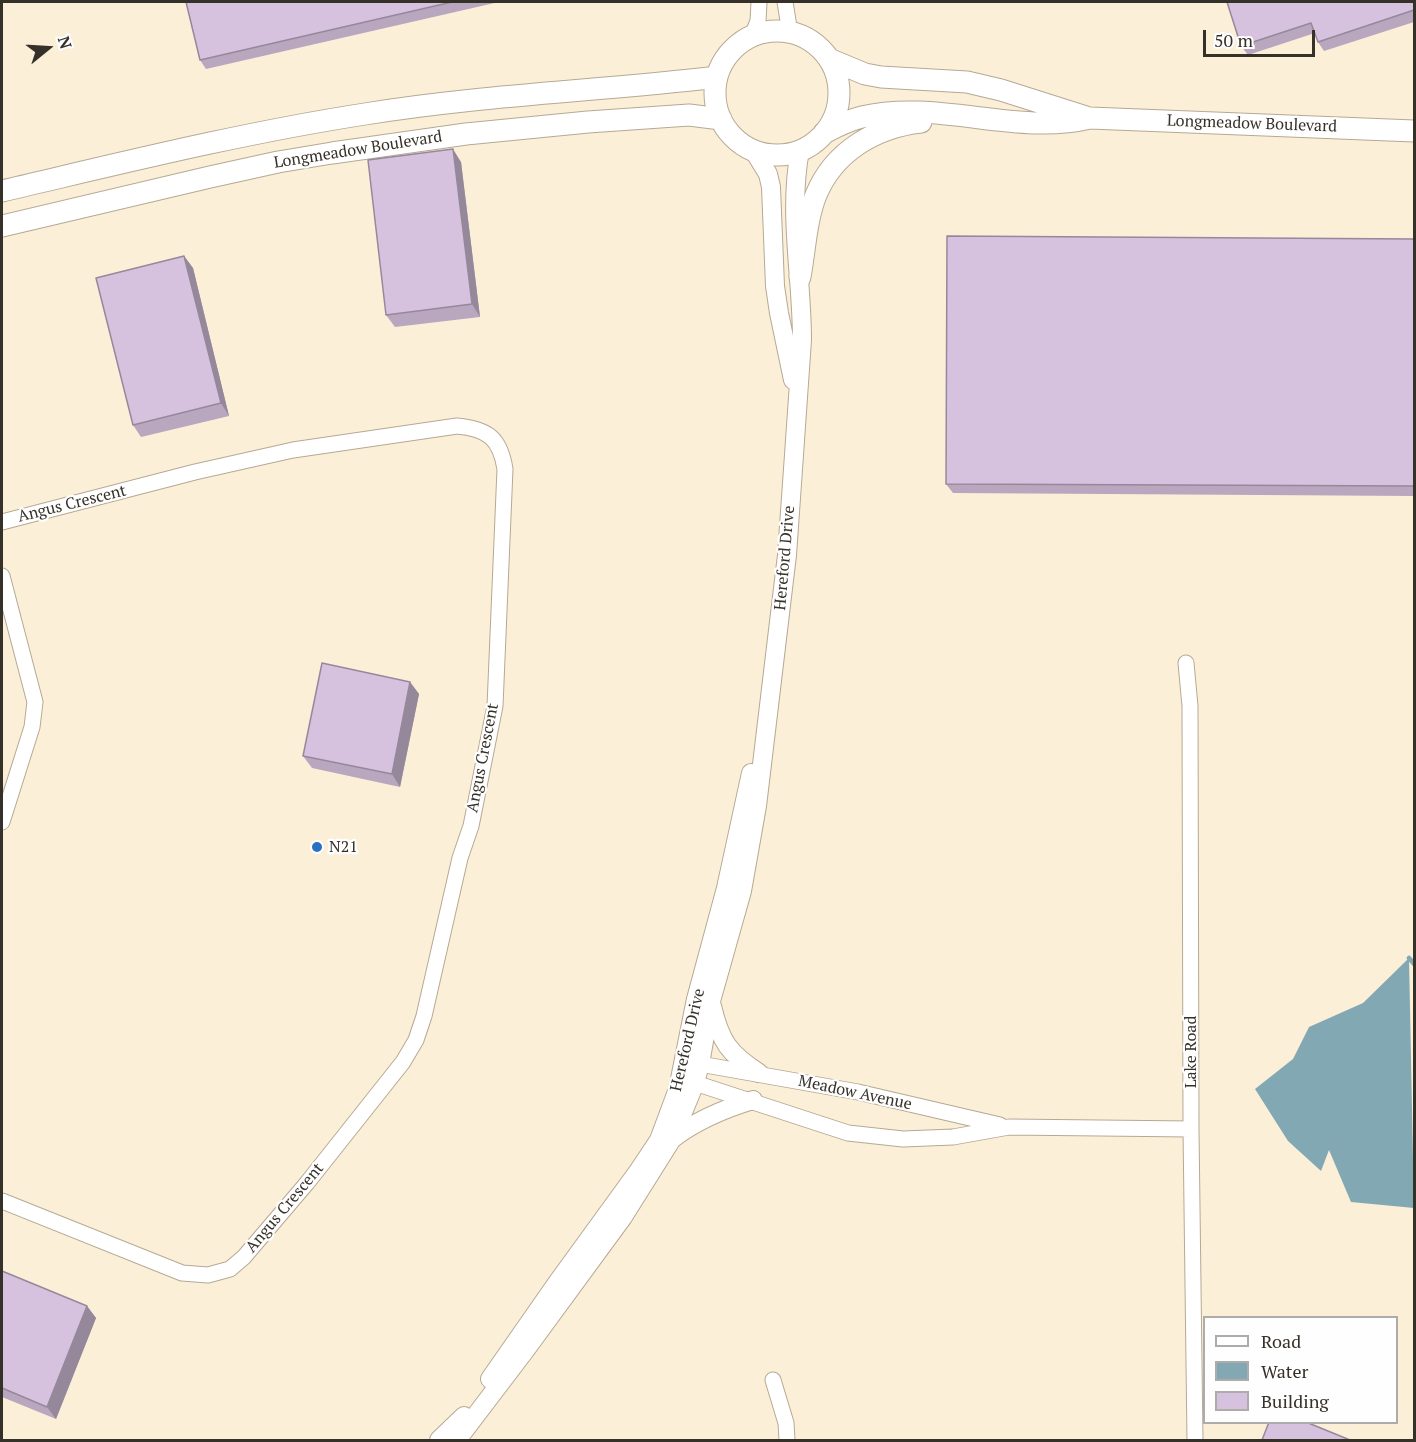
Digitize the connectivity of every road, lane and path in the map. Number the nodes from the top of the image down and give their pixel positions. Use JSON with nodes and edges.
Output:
{"nodes":[{"id":1,"x":759,"y":2,"type":"edge"},
{"id":2,"x":785,"y":2,"type":"edge"},
{"id":3,"x":790,"y":33,"type":"junction"},
{"id":4,"x":752,"y":36,"type":"junction"},
{"id":5,"x":829,"y":59,"type":"junction"},
{"id":6,"x":717,"y":78,"type":"junction"},
{"id":7,"x":979,"y":118,"type":"junction"},
{"id":8,"x":1090,"y":118,"type":"junction"},
{"id":9,"x":721,"y":119,"type":"junction"},
{"id":10,"x":1414,"y":130,"type":"edge"},
{"id":11,"x":824,"y":132,"type":"junction"},
{"id":12,"x":800,"y":150,"type":"junction"},
{"id":13,"x":754,"y":151,"type":"junction"},
{"id":14,"x":2,"y":191,"type":"edge"},
{"id":15,"x":2,"y":226,"type":"edge"},
{"id":16,"x":800,"y":277,"type":"junction"},
{"id":17,"x":796,"y":400,"type":"junction"},
{"id":18,"x":2,"y":522,"type":"edge"},
{"id":19,"x":2,"y":576,"type":"edge"},
{"id":20,"x":1186,"y":663,"type":"dead end"},
{"id":21,"x":767,"y":716,"type":"junction"},
{"id":22,"x":2,"y":822,"type":"edge"},
{"id":23,"x":711,"y":1001,"type":"junction"},
{"id":24,"x":759,"y":1073,"type":"junction"},
{"id":25,"x":692,"y":1077,"type":"junction"},
{"id":26,"x":753,"y":1101,"type":"junction"},
{"id":27,"x":1009,"y":1127,"type":"junction"},
{"id":28,"x":1191,"y":1129,"type":"junction"},
{"id":29,"x":672,"y":1139,"type":"junction"},
{"id":30,"x":2,"y":1201,"type":"edge"},
{"id":31,"x":773,"y":1380,"type":"dead end"},
{"id":32,"x":439,"y":1440,"type":"edge"},
{"id":33,"x":457,"y":1440,"type":"edge"},
{"id":34,"x":787,"y":1440,"type":"edge"},
{"id":35,"x":1195,"y":1440,"type":"edge"}],
"edges":[{"from":1,"to":4,"type":"street"},
{"from":2,"to":3,"type":"street"},
{"from":3,"to":4,"type":"main road"},
{"from":3,"to":5,"type":"main road"},
{"from":4,"to":6,"type":"main road"},
{"from":5,"to":8,"type":"main road","name":"Longmeadow Boulevard"},
{"from":5,"to":11,"type":"main road"},
{"from":6,"to":9,"type":"main road"},
{"from":6,"to":14,"type":"main road","name":"Longmeadow Boulevard"},
{"from":7,"to":8,"type":"main road","name":"Longmeadow Boulevard"},
{"from":7,"to":11,"type":"main road","name":"Longmeadow Boulevard"},
{"from":7,"to":16,"type":"main road"},
{"from":8,"to":10,"type":"main road","name":"Longmeadow Boulevard"},
{"from":9,"to":13,"type":"main road"},
{"from":9,"to":15,"type":"main road","name":"Longmeadow Boulevard"},
{"from":11,"to":12,"type":"main road"},
{"from":12,"to":13,"type":"main road"},
{"from":12,"to":16,"type":"street","name":"Hereford Drive"},
{"from":13,"to":17,"type":"street","name":"Hereford Drive"},
{"from":16,"to":17,"type":"street","name":"Hereford Drive"},
{"from":17,"to":21,"type":"street","name":"Hereford Drive"},
{"from":18,"to":30,"type":"street","name":"Angus Crescent"},
{"from":19,"to":22,"type":"street"},
{"from":20,"to":28,"type":"street","name":"Lake Road"},
{"from":21,"to":23,"type":"street","name":"Hereford Drive"},
{"from":21,"to":25,"type":"street","name":"Hereford Drive"},
{"from":23,"to":24,"type":"street"},
{"from":23,"to":25,"type":"street","name":"Hereford Drive"},
{"from":24,"to":25,"type":"street","name":"Meadow Avenue"},
{"from":24,"to":27,"type":"street","name":"Meadow Avenue"},
{"from":25,"to":26,"type":"street","name":"Meadow Avenue"},
{"from":25,"to":29,"type":"street","name":"Hereford Drive"},
{"from":25,"to":32,"type":"street","name":"Hereford Drive"},
{"from":26,"to":27,"type":"street","name":"Meadow Avenue"},
{"from":26,"to":29,"type":"street"},
{"from":27,"to":28,"type":"street","name":"Meadow Avenue"},
{"from":28,"to":35,"type":"street","name":"Lake Road"},
{"from":29,"to":33,"type":"street","name":"Hereford Drive"},
{"from":31,"to":34,"type":"street"}]}
